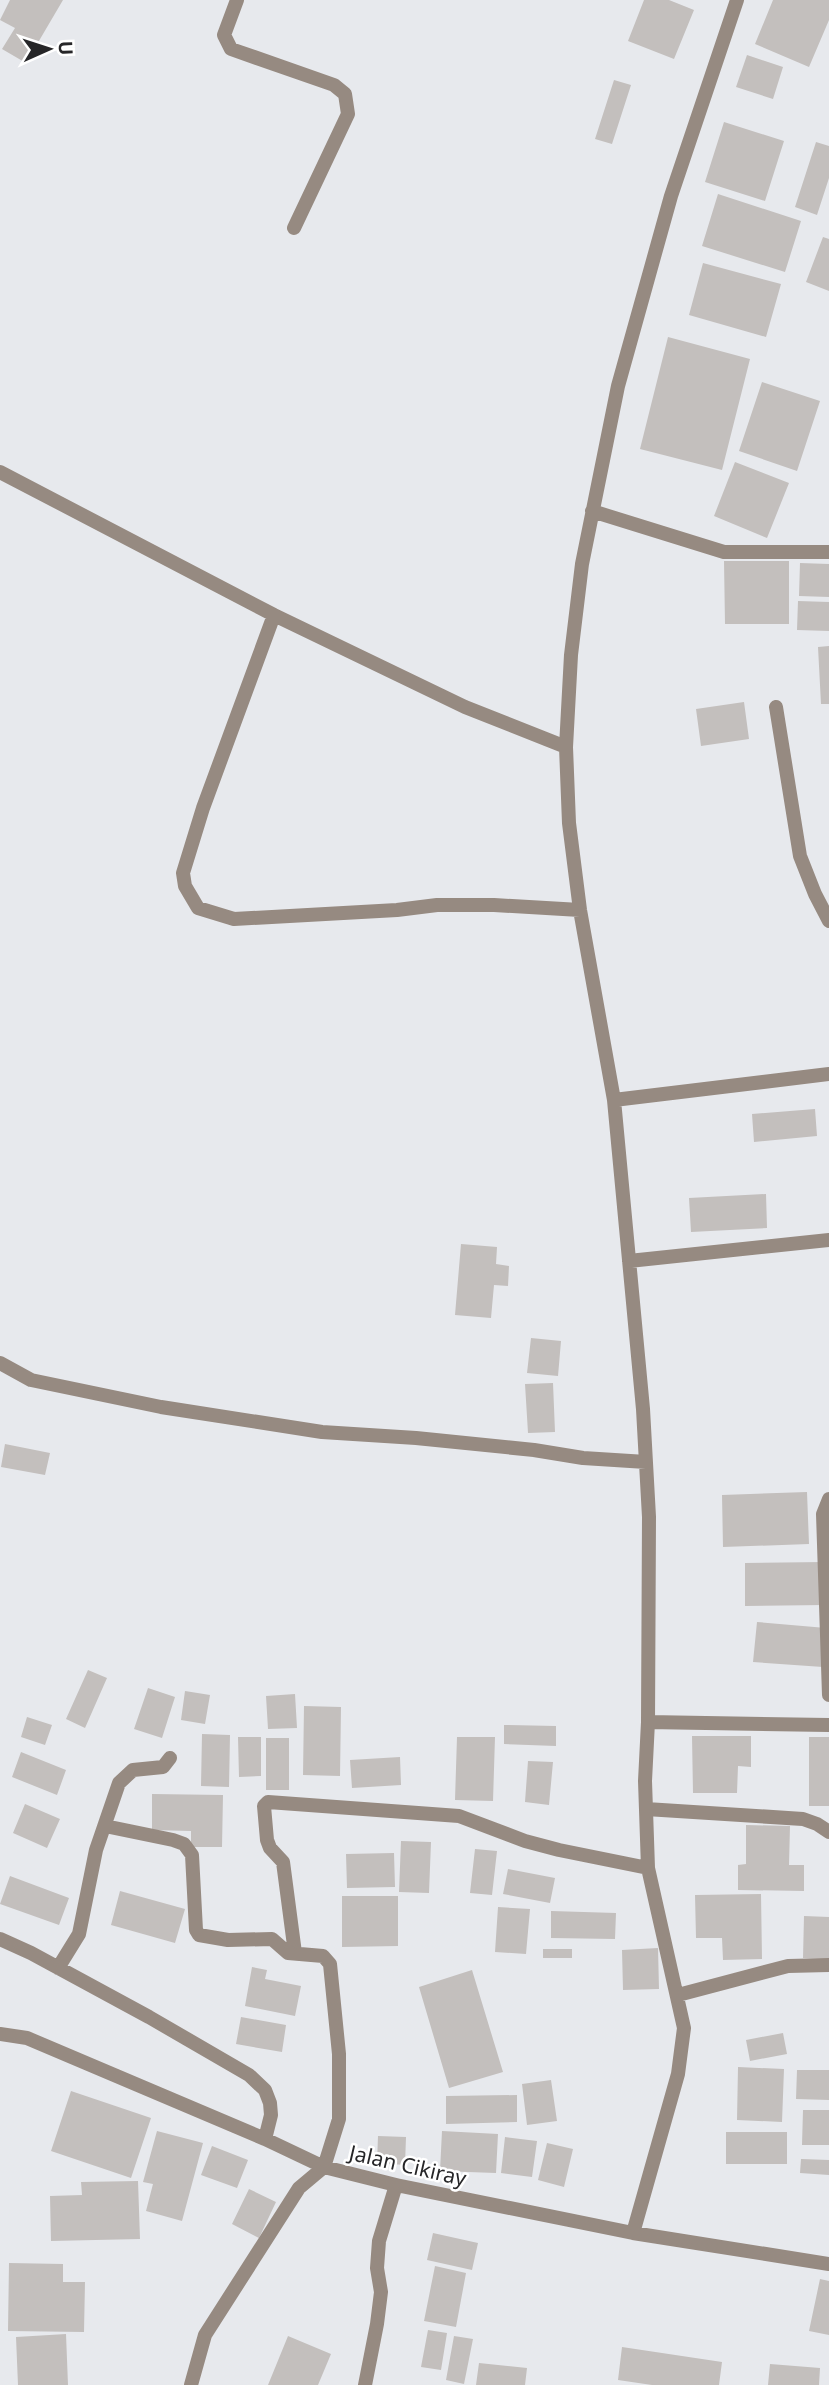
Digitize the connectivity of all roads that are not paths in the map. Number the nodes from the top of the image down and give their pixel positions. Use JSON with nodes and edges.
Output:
{"nodes":[{"id":1,"x":237,"y":0,"type":"edge"},
{"id":2,"x":737,"y":0,"type":"edge"},
{"id":3,"x":294,"y":228,"type":"dead end"},
{"id":4,"x":0,"y":472,"type":"edge"},
{"id":5,"x":592,"y":512,"type":"junction"},
{"id":6,"x":829,"y":552,"type":"edge"},
{"id":7,"x":274,"y":615,"type":"junction"},
{"id":8,"x":776,"y":707,"type":"dead end"},
{"id":9,"x":566,"y":747,"type":"junction"},
{"id":10,"x":580,"y":910,"type":"junction"},
{"id":11,"x":829,"y":921,"type":"edge"},
{"id":12,"x":829,"y":1074,"type":"edge"},
{"id":13,"x":614,"y":1100,"type":"junction"},
{"id":14,"x":829,"y":1240,"type":"edge"},
{"id":15,"x":629,"y":1261,"type":"junction"},
{"id":16,"x":0,"y":1363,"type":"edge"},
{"id":17,"x":646,"y":1462,"type":"junction"},
{"id":18,"x":829,"y":1499,"type":"edge"},
{"id":19,"x":829,"y":1695,"type":"edge"},
{"id":20,"x":648,"y":1722,"type":"junction"},
{"id":21,"x":829,"y":1725,"type":"edge"},
{"id":22,"x":170,"y":1758,"type":"dead end"},
{"id":23,"x":646,"y":1809,"type":"junction"},
{"id":24,"x":105,"y":1826,"type":"junction"},
{"id":25,"x":829,"y":1832,"type":"edge"},
{"id":26,"x":648,"y":1868,"type":"junction"},
{"id":27,"x":0,"y":1939,"type":"edge"},
{"id":28,"x":295,"y":1953,"type":"junction"},
{"id":29,"x":829,"y":1965,"type":"edge"},
{"id":30,"x":58,"y":1968,"type":"junction"},
{"id":31,"x":678,"y":1995,"type":"junction"},
{"id":32,"x":0,"y":2034,"type":"edge"},
{"id":33,"x":265,"y":2138,"type":"junction"},
{"id":34,"x":324,"y":2167,"type":"junction"},
{"id":35,"x":396,"y":2185,"type":"junction"},
{"id":36,"x":633,"y":2233,"type":"junction"},
{"id":37,"x":829,"y":2264,"type":"edge"},
{"id":38,"x":191,"y":2385,"type":"edge"},
{"id":39,"x":365,"y":2385,"type":"edge"}],
"edges":[{"from":1,"to":3,"type":"street"},
{"from":2,"to":5,"type":"street"},
{"from":4,"to":7,"type":"street"},
{"from":5,"to":6,"type":"street"},
{"from":5,"to":9,"type":"street"},
{"from":7,"to":9,"type":"street"},
{"from":7,"to":10,"type":"street"},
{"from":8,"to":11,"type":"street"},
{"from":9,"to":10,"type":"street"},
{"from":10,"to":13,"type":"street"},
{"from":12,"to":13,"type":"street"},
{"from":13,"to":15,"type":"street"},
{"from":14,"to":15,"type":"street"},
{"from":15,"to":17,"type":"street"},
{"from":16,"to":17,"type":"street"},
{"from":17,"to":20,"type":"street"},
{"from":18,"to":19,"type":"street"},
{"from":20,"to":21,"type":"street"},
{"from":20,"to":23,"type":"street"},
{"from":22,"to":24,"type":"street"},
{"from":23,"to":25,"type":"street"},
{"from":23,"to":26,"type":"street"},
{"from":24,"to":28,"type":"street"},
{"from":24,"to":30,"type":"street"},
{"from":26,"to":28,"type":"street"},
{"from":26,"to":31,"type":"street"},
{"from":27,"to":30,"type":"street"},
{"from":28,"to":34,"type":"street"},
{"from":29,"to":31,"type":"street"},
{"from":30,"to":33,"type":"street"},
{"from":31,"to":36,"type":"street"},
{"from":32,"to":33,"type":"street","name":"Jalan Cikiray"},
{"from":33,"to":34,"type":"street","name":"Jalan Cikiray"},
{"from":34,"to":35,"type":"street","name":"Jalan Cikiray"},
{"from":34,"to":38,"type":"street"},
{"from":35,"to":36,"type":"street","name":"Jalan Cikiray"},
{"from":35,"to":39,"type":"street"},
{"from":36,"to":37,"type":"street","name":"Jalan Cikiray"}]}
